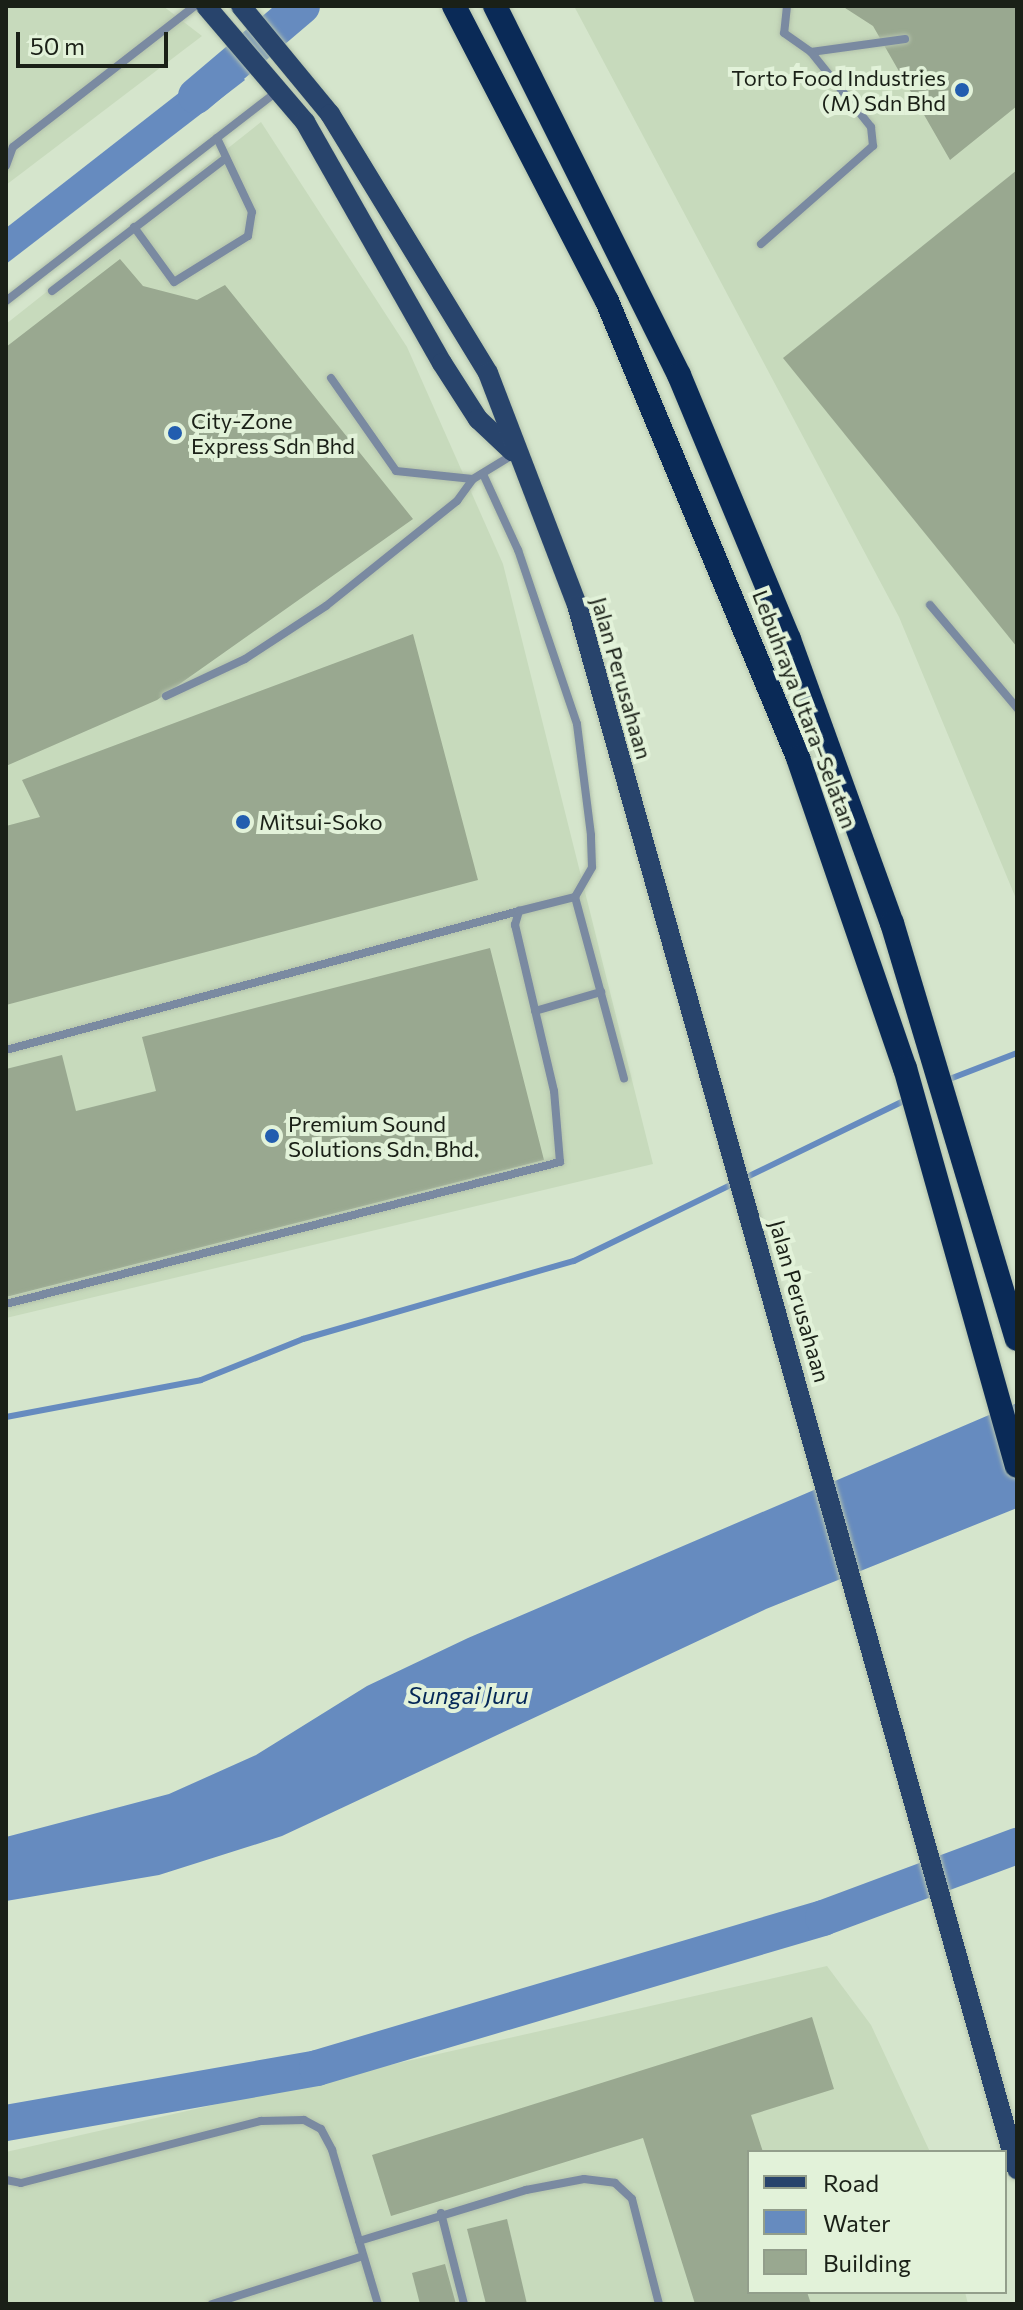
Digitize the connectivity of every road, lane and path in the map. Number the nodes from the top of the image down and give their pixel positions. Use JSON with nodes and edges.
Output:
{"nodes":[{"id":1,"x":241,"y":6,"type":"edge"},
{"id":2,"x":454,"y":6,"type":"edge"},
{"id":3,"x":495,"y":6,"type":"edge"},
{"id":4,"x":787,"y":6,"type":"edge"},
{"id":5,"x":204,"y":7,"type":"edge"},
{"id":6,"x":905,"y":39,"type":"dead end"},
{"id":7,"x":811,"y":52,"type":"junction"},
{"id":8,"x":279,"y":90,"type":"junction"},
{"id":9,"x":6,"y":138,"type":"edge"},
{"id":10,"x":217,"y":138,"type":"junction"},
{"id":11,"x":13,"y":147,"type":"junction"},
{"id":12,"x":226,"y":158,"type":"junction"},
{"id":13,"x":6,"y":166,"type":"edge"},
{"id":14,"x":134,"y":227,"type":"junction"},
{"id":15,"x":761,"y":244,"type":"dead end"},
{"id":16,"x":52,"y":291,"type":"dead end"},
{"id":17,"x":6,"y":301,"type":"edge"},
{"id":18,"x":331,"y":378,"type":"dead end"},
{"id":19,"x":515,"y":454,"type":"junction"},
{"id":20,"x":483,"y":474,"type":"junction"},
{"id":21,"x":473,"y":479,"type":"junction"},
{"id":22,"x":930,"y":605,"type":"dead end"},
{"id":23,"x":166,"y":696,"type":"dead end"},
{"id":24,"x":1017,"y":708,"type":"edge"},
{"id":25,"x":575,"y":897,"type":"junction"},
{"id":26,"x":519,"y":911,"type":"junction"},
{"id":27,"x":601,"y":992,"type":"junction"},
{"id":28,"x":535,"y":1011,"type":"junction"},
{"id":29,"x":6,"y":1050,"type":"edge"},
{"id":30,"x":624,"y":1078,"type":"dead end"},
{"id":31,"x":6,"y":1304,"type":"edge"},
{"id":32,"x":1017,"y":1339,"type":"edge"},
{"id":33,"x":1017,"y":1466,"type":"edge"},
{"id":34,"x":1017,"y":2169,"type":"edge"},
{"id":35,"x":6,"y":2180,"type":"edge"},
{"id":36,"x":441,"y":2213,"type":"junction"},
{"id":37,"x":359,"y":2241,"type":"junction"},
{"id":38,"x":363,"y":2256,"type":"junction"},
{"id":39,"x":212,"y":2304,"type":"edge"},
{"id":40,"x":378,"y":2304,"type":"edge"},
{"id":41,"x":464,"y":2304,"type":"edge"},
{"id":42,"x":659,"y":2304,"type":"edge"}],
"edges":[{"from":1,"to":19,"type":"main road","name":"Jalan Perusahaan"},
{"from":2,"to":33,"type":"highway","name":"Lebuhraya Utara–Selatan"},
{"from":3,"to":32,"type":"highway","name":"Lebuhraya Utara–Selatan"},
{"from":4,"to":7,"type":"lane"},
{"from":5,"to":8,"type":"main road","name":"Jalan Perusahaan"},
{"from":5,"to":11,"type":"lane"},
{"from":6,"to":7,"type":"lane"},
{"from":7,"to":15,"type":"lane"},
{"from":8,"to":10,"type":"lane"},
{"from":8,"to":19,"type":"main road","name":"Jalan Perusahaan"},
{"from":9,"to":11,"type":"lane"},
{"from":10,"to":12,"type":"lane"},
{"from":10,"to":17,"type":"lane"},
{"from":11,"to":13,"type":"lane"},
{"from":12,"to":14,"type":"lane"},
{"from":12,"to":14,"type":"lane"},
{"from":14,"to":16,"type":"lane"},
{"from":18,"to":21,"type":"lane"},
{"from":19,"to":20,"type":"lane"},
{"from":19,"to":34,"type":"main road","name":"Jalan Perusahaan"},
{"from":20,"to":21,"type":"lane"},
{"from":20,"to":25,"type":"lane"},
{"from":21,"to":23,"type":"lane"},
{"from":22,"to":24,"type":"lane"},
{"from":25,"to":26,"type":"lane"},
{"from":25,"to":27,"type":"lane"},
{"from":26,"to":28,"type":"lane"},
{"from":26,"to":29,"type":"lane"},
{"from":27,"to":28,"type":"lane"},
{"from":27,"to":30,"type":"lane"},
{"from":28,"to":31,"type":"lane"},
{"from":35,"to":37,"type":"lane"},
{"from":36,"to":37,"type":"lane"},
{"from":36,"to":41,"type":"lane"},
{"from":36,"to":42,"type":"lane"},
{"from":37,"to":38,"type":"lane"},
{"from":38,"to":39,"type":"lane"},
{"from":38,"to":40,"type":"lane"}]}
